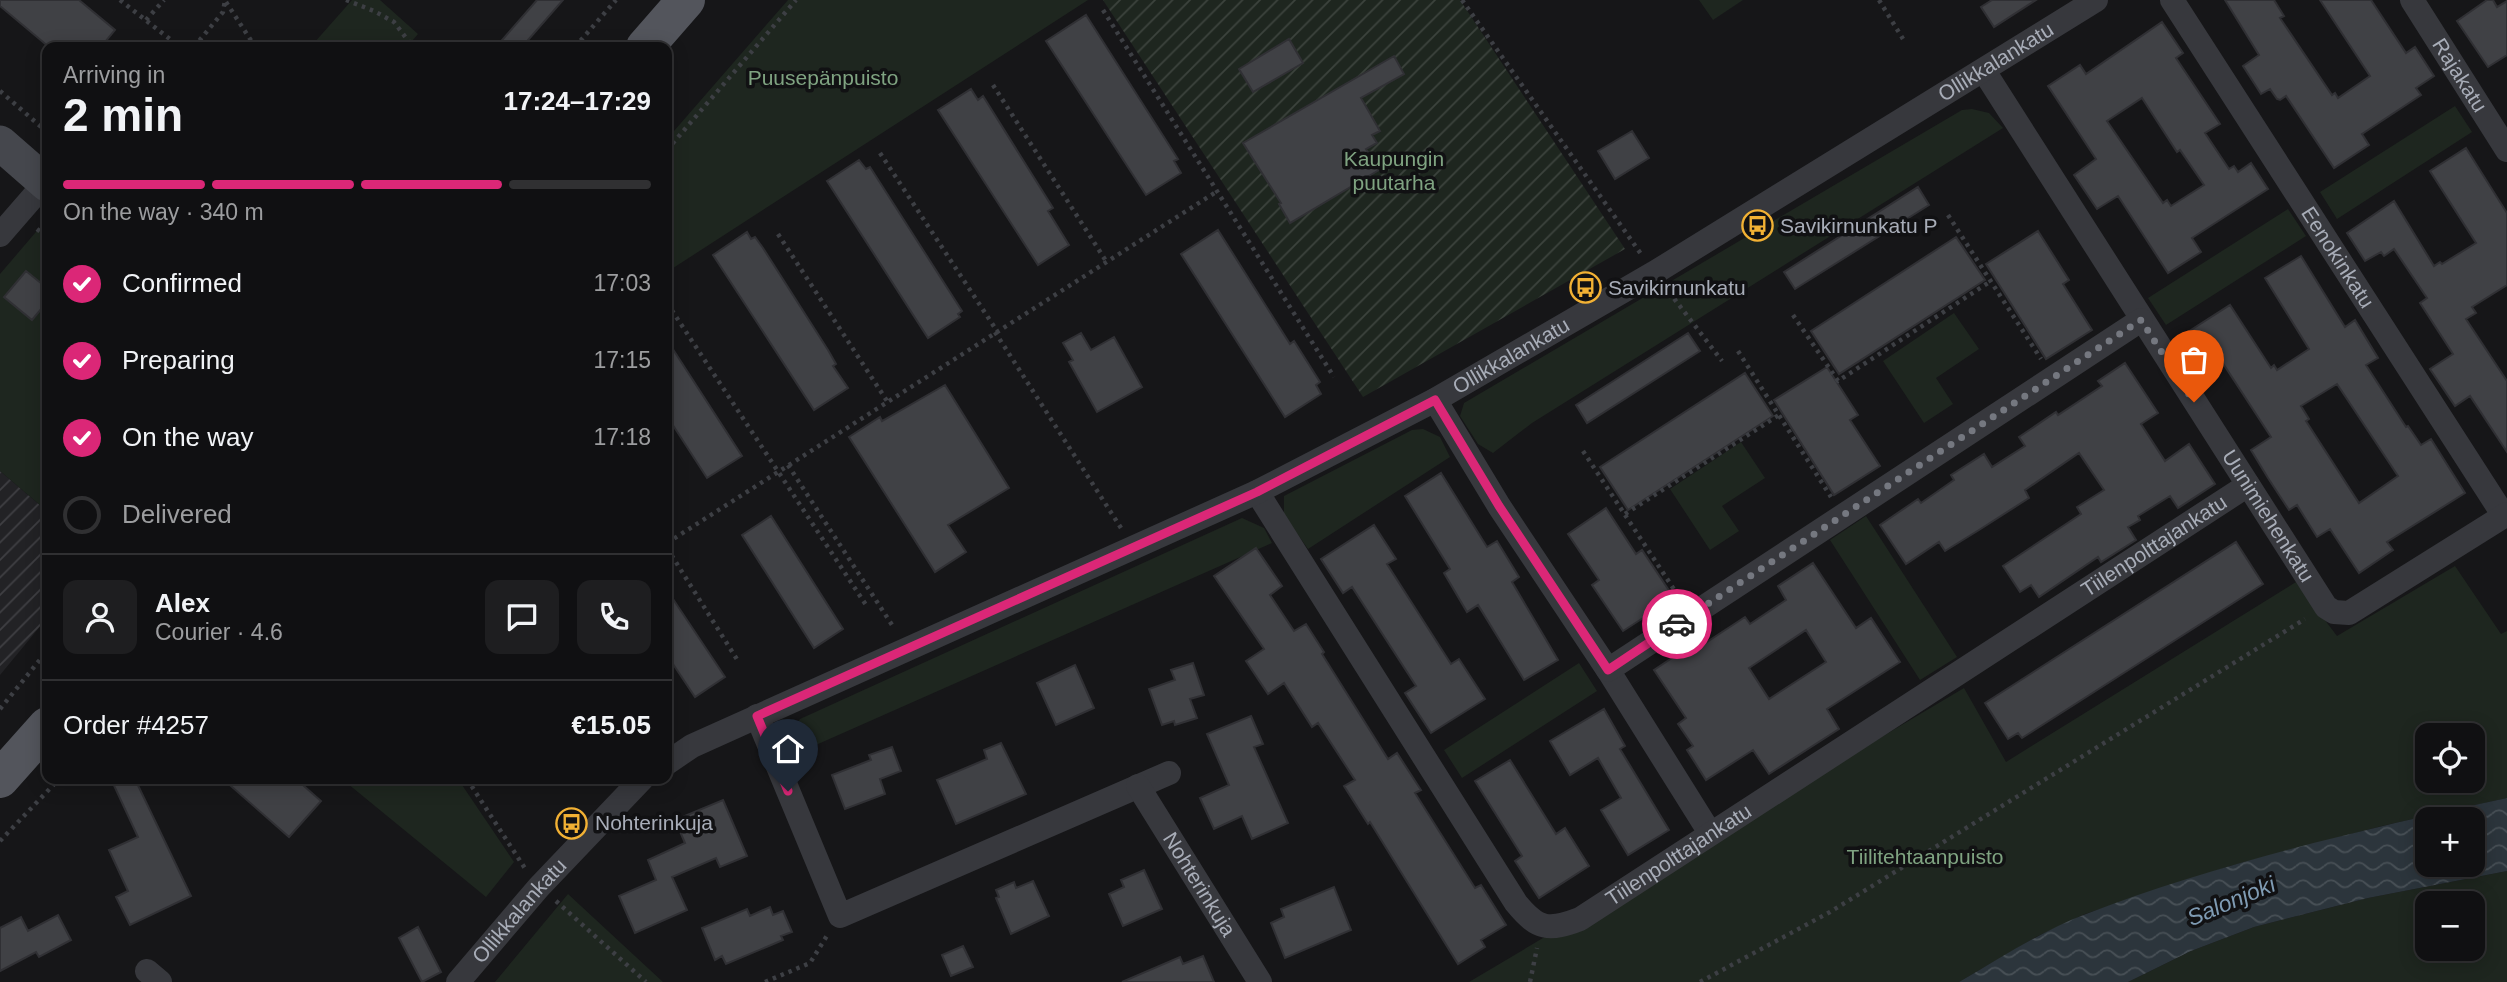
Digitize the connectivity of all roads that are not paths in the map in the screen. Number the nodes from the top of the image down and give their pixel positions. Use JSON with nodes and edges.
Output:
{"nodes":[{"id":1,"x":686,"y":0,"type":"edge"},
{"id":2,"x":2096,"y":0,"type":"edge"},
{"id":3,"x":2172,"y":0,"type":"edge"},
{"id":4,"x":2412,"y":0,"type":"edge"},
{"id":5,"x":649,"y":42,"type":"edge"},
{"id":6,"x":1984,"y":71,"type":"junction"},
{"id":7,"x":0,"y":143,"type":"edge"},
{"id":8,"x":2507,"y":150,"type":"edge"},
{"id":9,"x":42,"y":180,"type":"edge"},
{"id":10,"x":42,"y":188,"type":"edge"},
{"id":11,"x":0,"y":235,"type":"edge"},
{"id":12,"x":2141,"y":320,"type":"junction"},
{"id":13,"x":1435,"y":400,"type":"junction"},
{"id":14,"x":2248,"y":485,"type":"junction"},
{"id":15,"x":1257,"y":492,"type":"junction"},
{"id":16,"x":2505,"y":515,"type":"edge"},
{"id":17,"x":1608,"y":670,"type":"junction"},
{"id":18,"x":757,"y":716,"type":"junction"},
{"id":19,"x":42,"y":732,"type":"edge"},
{"id":20,"x":672,"y":760,"type":"edge"},
{"id":21,"x":1169,"y":774,"type":"dead end"},
{"id":22,"x":0,"y":779,"type":"edge"},
{"id":23,"x":637,"y":784,"type":"edge"},
{"id":24,"x":1138,"y":786,"type":"junction"},
{"id":25,"x":1710,"y":833,"type":"junction"},
{"id":26,"x":458,"y":982,"type":"edge"},
{"id":27,"x":1261,"y":982,"type":"edge"}],
"edges":[{"from":1,"to":5,"type":"main road"},
{"from":2,"to":6,"type":"street","name":"Ollikkalankatu"},
{"from":3,"to":16,"type":"street","name":"Eenokinkatu"},
{"from":4,"to":8,"type":"street","name":"Rajakatu"},
{"from":6,"to":12,"type":"street","name":"Uunimiehenkatu"},
{"from":6,"to":13,"type":"street","name":"Ollikkalankatu"},
{"from":7,"to":9,"type":"street"},
{"from":10,"to":11,"type":"street"},
{"from":12,"to":14,"type":"street","name":"Uunimiehenkatu"},
{"from":12,"to":17,"type":"street"},
{"from":13,"to":15,"type":"street","name":"Ollikkalankatu"},
{"from":13,"to":17,"type":"street"},
{"from":14,"to":16,"type":"street","name":"Uunimiehenkatu"},
{"from":14,"to":25,"type":"street","name":"Tiilenpolttajankatu"},
{"from":15,"to":18,"type":"street","name":"Ollikkalankatu"},
{"from":15,"to":25,"type":"street","name":"Tiilenpolttajankatu"},
{"from":17,"to":25,"type":"street"},
{"from":18,"to":20,"type":"street","name":"Ollikkalankatu"},
{"from":18,"to":24,"type":"street"},
{"from":19,"to":22,"type":"main road"},
{"from":21,"to":24,"type":"street"},
{"from":23,"to":26,"type":"street","name":"Ollikkalankatu"},
{"from":24,"to":27,"type":"street","name":"Nohterinkuja"}]}
